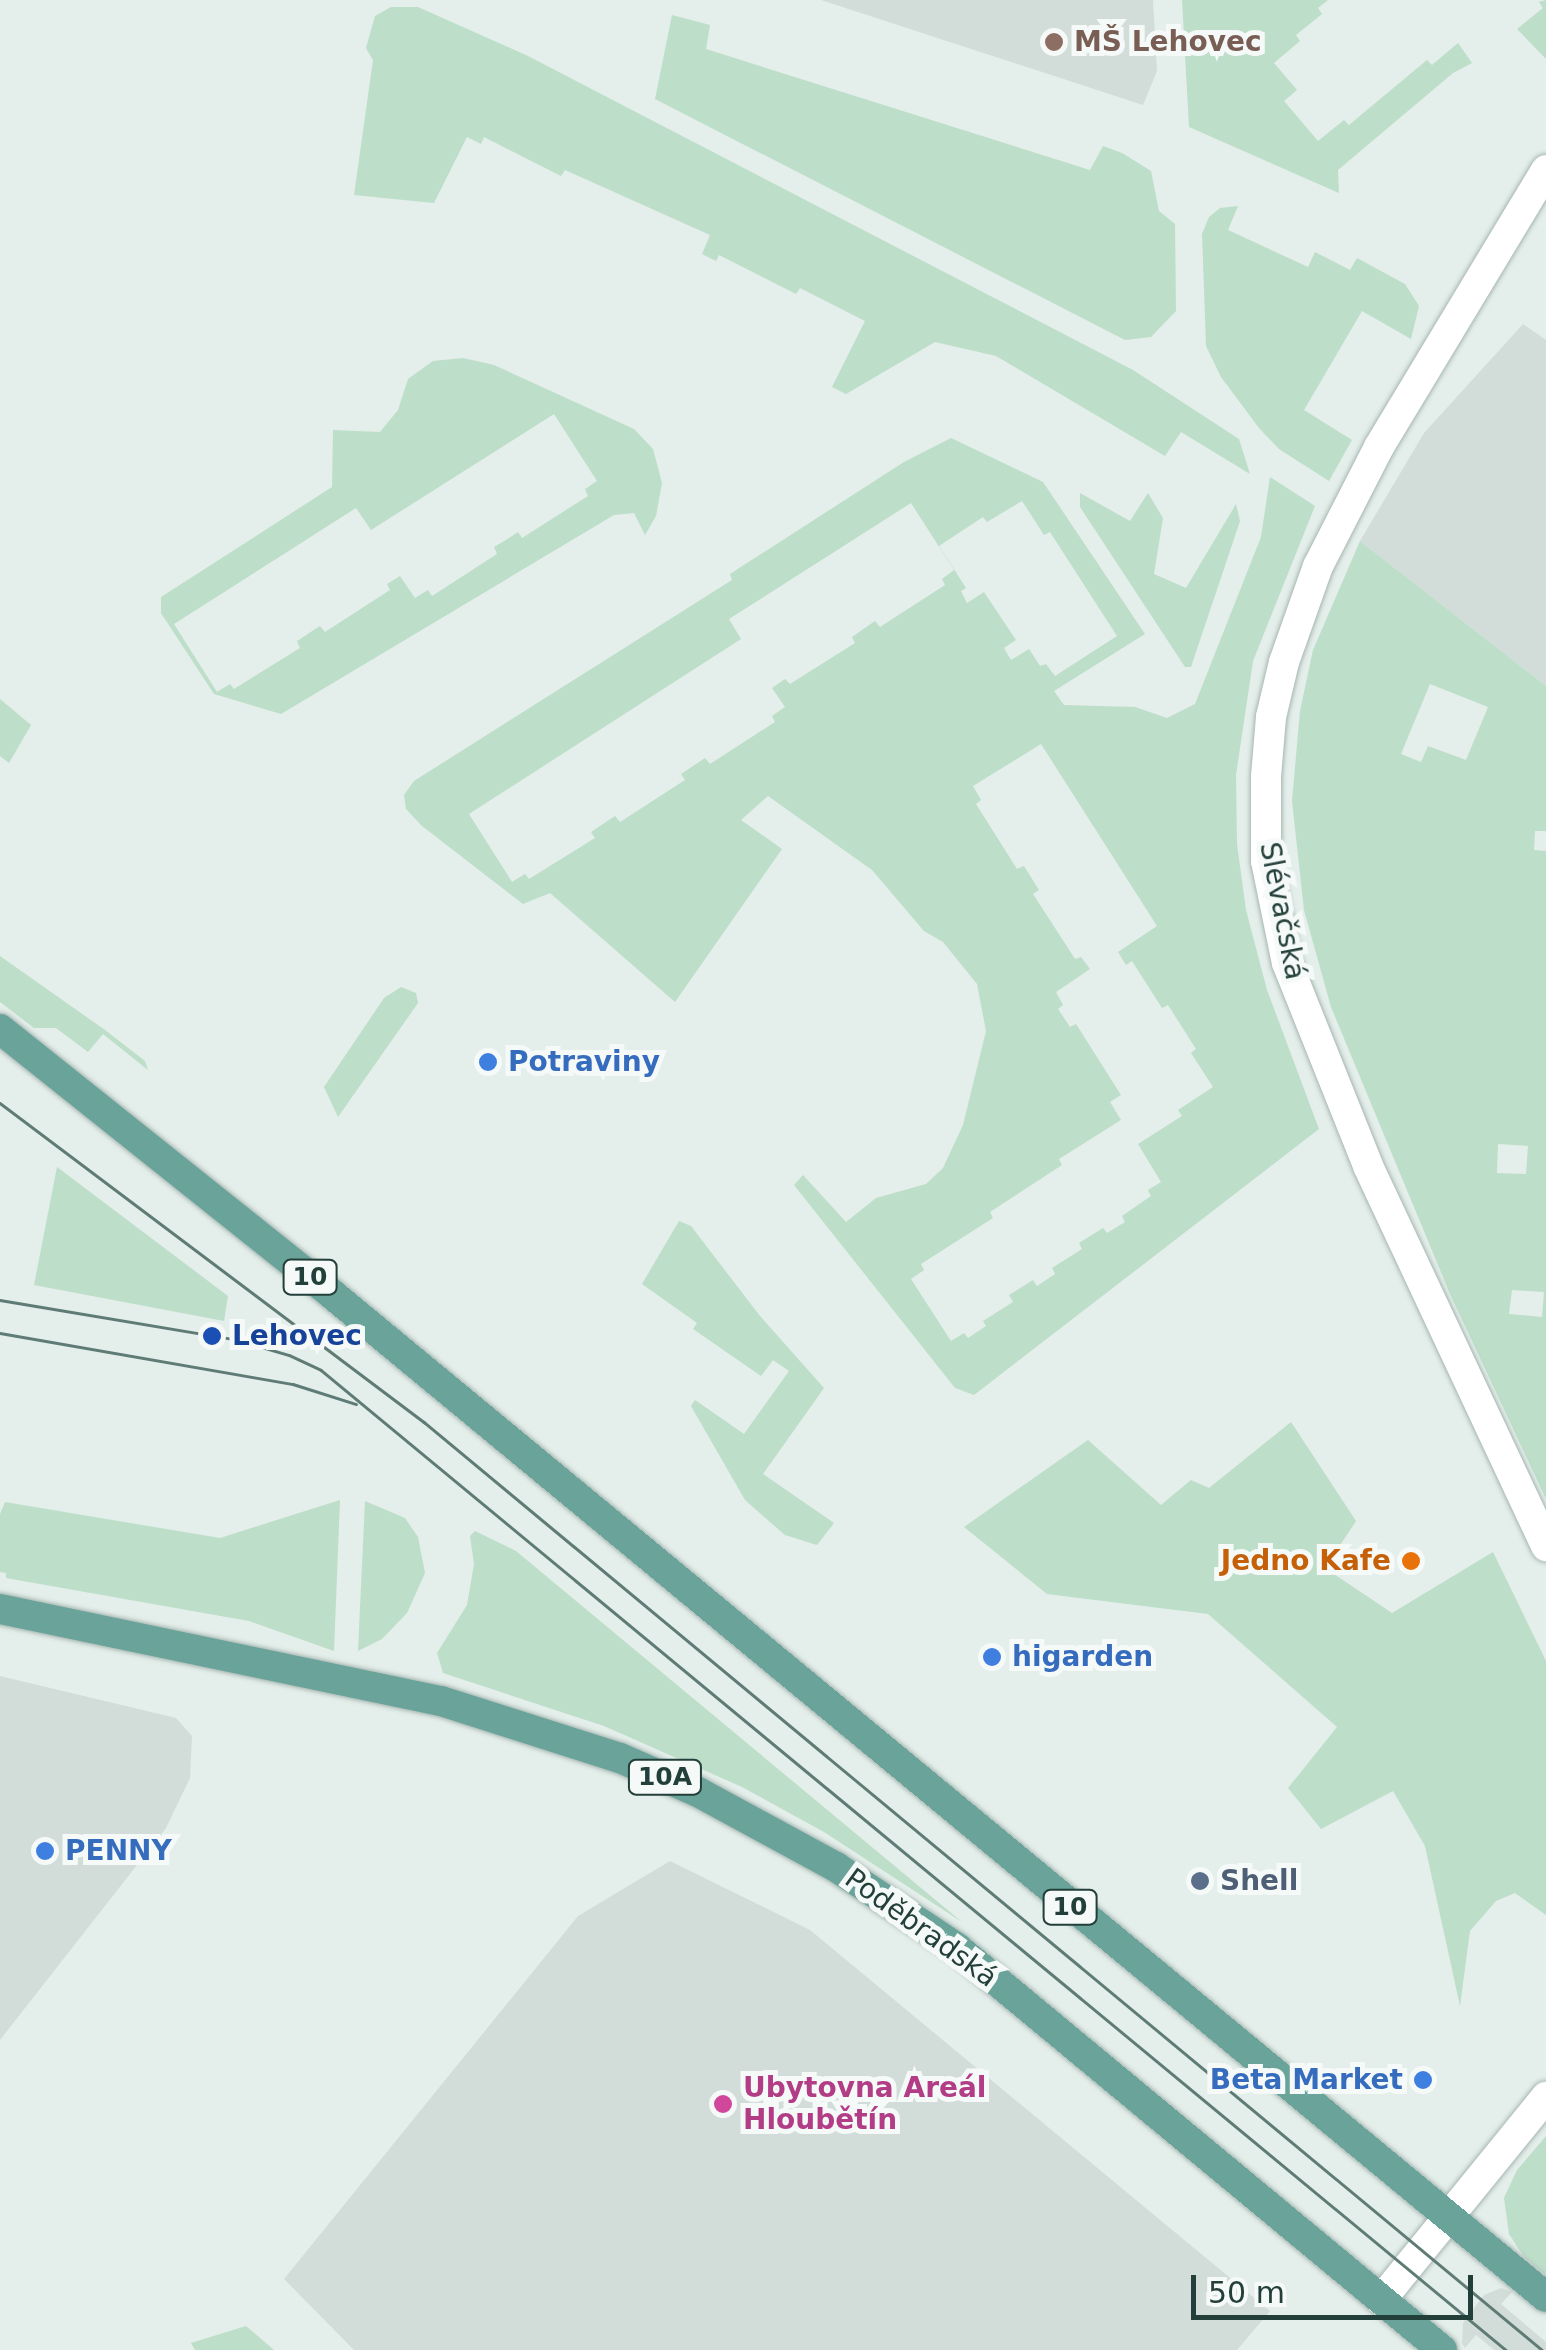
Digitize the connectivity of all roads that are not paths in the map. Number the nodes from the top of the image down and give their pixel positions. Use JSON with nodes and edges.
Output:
{"nodes":[{"id":1,"x":1546,"y":170,"type":"edge"},
{"id":2,"x":0,"y":1030,"type":"edge"},
{"id":3,"x":1546,"y":1546,"type":"edge"},
{"id":4,"x":0,"y":1610,"type":"edge"},
{"id":5,"x":1546,"y":2097,"type":"edge"},
{"id":6,"x":1448,"y":2218,"type":"junction"},
{"id":7,"x":1546,"y":2297,"type":"edge"},
{"id":8,"x":1382,"y":2300,"type":"junction"},
{"id":9,"x":1442,"y":2350,"type":"edge"}],
"edges":[{"from":1,"to":3,"type":"street","name":"Slévačská"},
{"from":2,"to":6,"type":"main road","number":"10"},
{"from":4,"to":8,"type":"main road","name":"Poděbradská","number":"10A"},
{"from":5,"to":6,"type":"street"},
{"from":6,"to":7,"type":"main road","number":"10"},
{"from":6,"to":8,"type":"street"},
{"from":8,"to":9,"type":"main road","name":"Poděbradská"}]}
